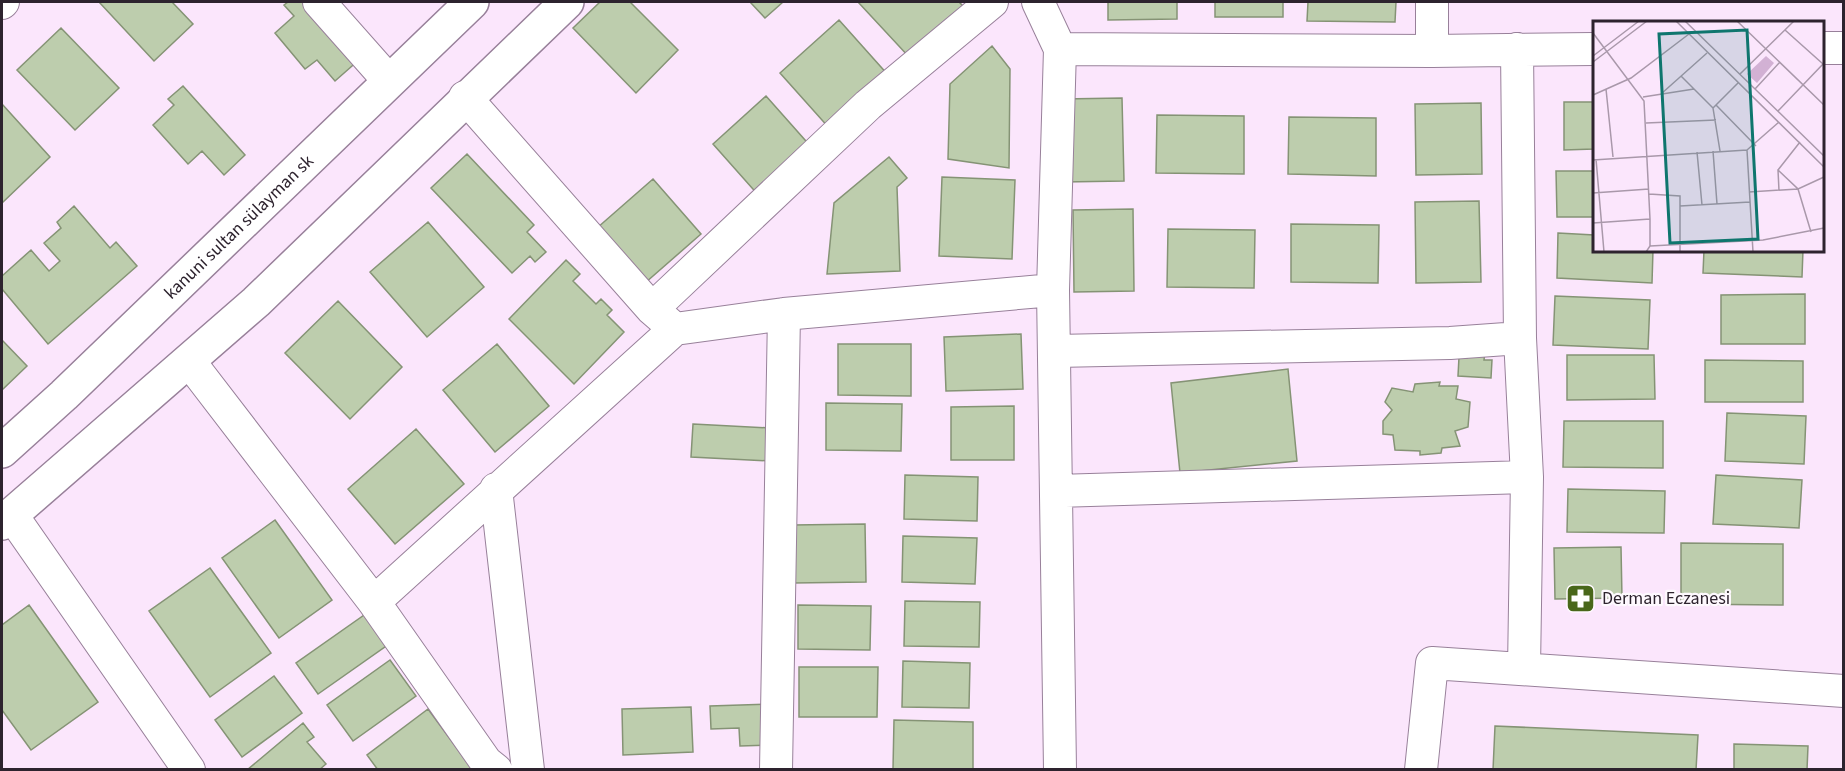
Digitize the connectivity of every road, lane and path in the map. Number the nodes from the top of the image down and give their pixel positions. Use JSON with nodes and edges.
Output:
{"nodes":[{"id":1,"x":319,"y":2,"type":"edge"},
{"id":2,"x":472,"y":2,"type":"edge"},
{"id":3,"x":567,"y":2,"type":"edge"},
{"id":4,"x":992,"y":2,"type":"edge"},
{"id":5,"x":1038,"y":2,"type":"edge"},
{"id":6,"x":1432,"y":2,"type":"edge"},
{"id":7,"x":1824,"y":48,"type":"edge"},
{"id":8,"x":1844,"y":48,"type":"edge"},
{"id":9,"x":1060,"y":49,"type":"junction"},
{"id":10,"x":1517,"y":49,"type":"junction"},
{"id":11,"x":1593,"y":49,"type":"edge"},
{"id":12,"x":1432,"y":51,"type":"junction"},
{"id":13,"x":389,"y":81,"type":"junction"},
{"id":14,"x":465,"y":98,"type":"junction"},
{"id":15,"x":1053,"y":290,"type":"junction"},
{"id":16,"x":652,"y":309,"type":"junction"},
{"id":17,"x":784,"y":314,"type":"junction"},
{"id":18,"x":675,"y":329,"type":"junction"},
{"id":19,"x":1520,"y":338,"type":"junction"},
{"id":20,"x":1056,"y":351,"type":"junction"},
{"id":21,"x":189,"y":361,"type":"junction"},
{"id":22,"x":2,"y":451,"type":"edge"},
{"id":23,"x":1527,"y":477,"type":"junction"},
{"id":24,"x":496,"y":489,"type":"junction"},
{"id":25,"x":1058,"y":491,"type":"junction"},
{"id":26,"x":6,"y":519,"type":"edge"},
{"id":27,"x":374,"y":602,"type":"junction"},
{"id":28,"x":1524,"y":669,"type":"junction"},
{"id":29,"x":1844,"y":691,"type":"edge"},
{"id":30,"x":189,"y":770,"type":"edge"},
{"id":31,"x":496,"y":770,"type":"edge"},
{"id":32,"x":528,"y":770,"type":"edge"},
{"id":33,"x":776,"y":770,"type":"edge"},
{"id":34,"x":1060,"y":770,"type":"edge"},
{"id":35,"x":1421,"y":770,"type":"edge"}],
"edges":[{"from":1,"to":13,"type":"street"},
{"from":2,"to":13,"type":"main road","name":"kanuni sultan sülayman sk"},
{"from":3,"to":14,"type":"main road"},
{"from":4,"to":16,"type":"street"},
{"from":5,"to":9,"type":"street"},
{"from":6,"to":12,"type":"street"},
{"from":7,"to":8,"type":"street"},
{"from":9,"to":12,"type":"street"},
{"from":9,"to":15,"type":"street"},
{"from":10,"to":11,"type":"street"},
{"from":10,"to":12,"type":"street"},
{"from":10,"to":19,"type":"street"},
{"from":13,"to":22,"type":"main road","name":"kanuni sultan sülayman sk"},
{"from":14,"to":16,"type":"street"},
{"from":14,"to":21,"type":"main road"},
{"from":15,"to":17,"type":"street"},
{"from":15,"to":20,"type":"street"},
{"from":16,"to":18,"type":"street"},
{"from":17,"to":18,"type":"street"},
{"from":17,"to":33,"type":"street"},
{"from":18,"to":24,"type":"street"},
{"from":19,"to":20,"type":"street"},
{"from":19,"to":23,"type":"street"},
{"from":20,"to":25,"type":"street"},
{"from":21,"to":26,"type":"main road"},
{"from":21,"to":27,"type":"street"},
{"from":23,"to":25,"type":"street"},
{"from":23,"to":28,"type":"street"},
{"from":24,"to":27,"type":"street"},
{"from":24,"to":32,"type":"street"},
{"from":25,"to":34,"type":"street"},
{"from":26,"to":30,"type":"street"},
{"from":27,"to":31,"type":"street"},
{"from":28,"to":29,"type":"street"},
{"from":28,"to":35,"type":"street"}]}
